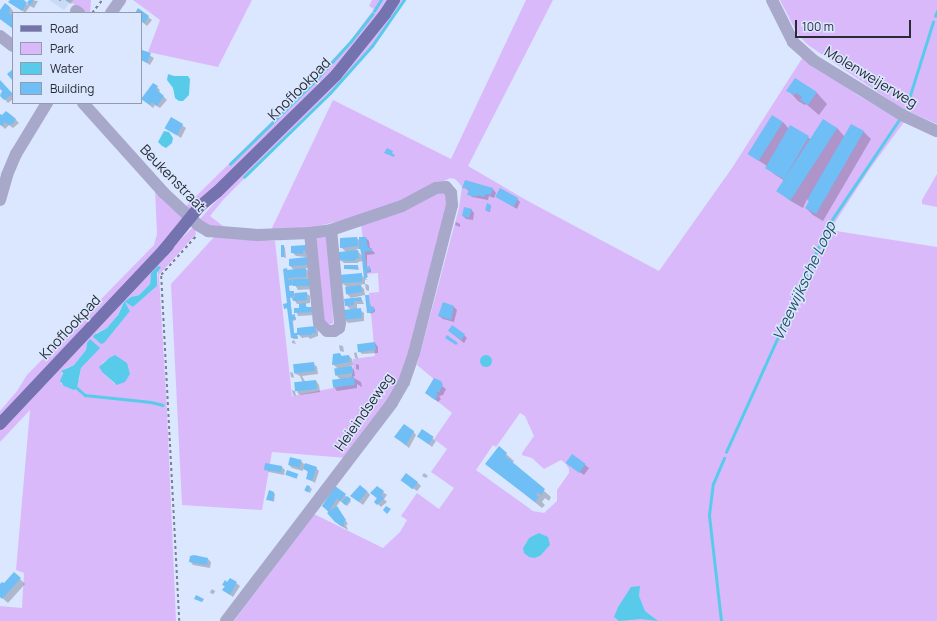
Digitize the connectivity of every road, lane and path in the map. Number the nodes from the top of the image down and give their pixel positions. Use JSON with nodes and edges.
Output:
{"nodes":[{"id":1,"x":102,"y":0,"type":"edge"},
{"id":2,"x":120,"y":0,"type":"edge"},
{"id":3,"x":394,"y":0,"type":"edge"},
{"id":4,"x":772,"y":0,"type":"edge"},
{"id":5,"x":93,"y":12,"type":"edge"},
{"id":6,"x":111,"y":12,"type":"edge"},
{"id":7,"x":0,"y":36,"type":"edge"},
{"id":8,"x":12,"y":45,"type":"edge"},
{"id":9,"x":46,"y":104,"type":"edge"},
{"id":10,"x":84,"y":104,"type":"edge"},
{"id":11,"x":937,"y":131,"type":"edge"},
{"id":12,"x":446,"y":187,"type":"joint"},
{"id":13,"x":0,"y":200,"type":"edge"},
{"id":14,"x":196,"y":223,"type":"junction"},
{"id":15,"x":331,"y":230,"type":"junction"},
{"id":16,"x":310,"y":234,"type":"junction"},
{"id":17,"x":0,"y":424,"type":"edge"},
{"id":18,"x":179,"y":621,"type":"edge"},
{"id":19,"x":226,"y":621,"type":"edge"}],
"edges":[{"from":1,"to":5,"type":"path"},
{"from":2,"to":6,"type":"street"},
{"from":3,"to":14,"type":"main road","name":"Knoflookpad"},
{"from":4,"to":11,"type":"street","name":"Molenweijerweg"},
{"from":7,"to":8,"type":"street"},
{"from":9,"to":13,"type":"street"},
{"from":10,"to":14,"type":"street","name":"Beukenstraat"},
{"from":12,"to":15,"type":"street","name":"Beukenstraat"},
{"from":12,"to":19,"type":"street","name":"Heieindseweg"},
{"from":14,"to":16,"type":"street","name":"Beukenstraat"},
{"from":14,"to":17,"type":"main road","name":"Knoflookpad"},
{"from":14,"to":18,"type":"path"},
{"from":15,"to":16,"type":"street","name":"Beukenstraat"},
{"from":15,"to":16,"type":"street"}]}
